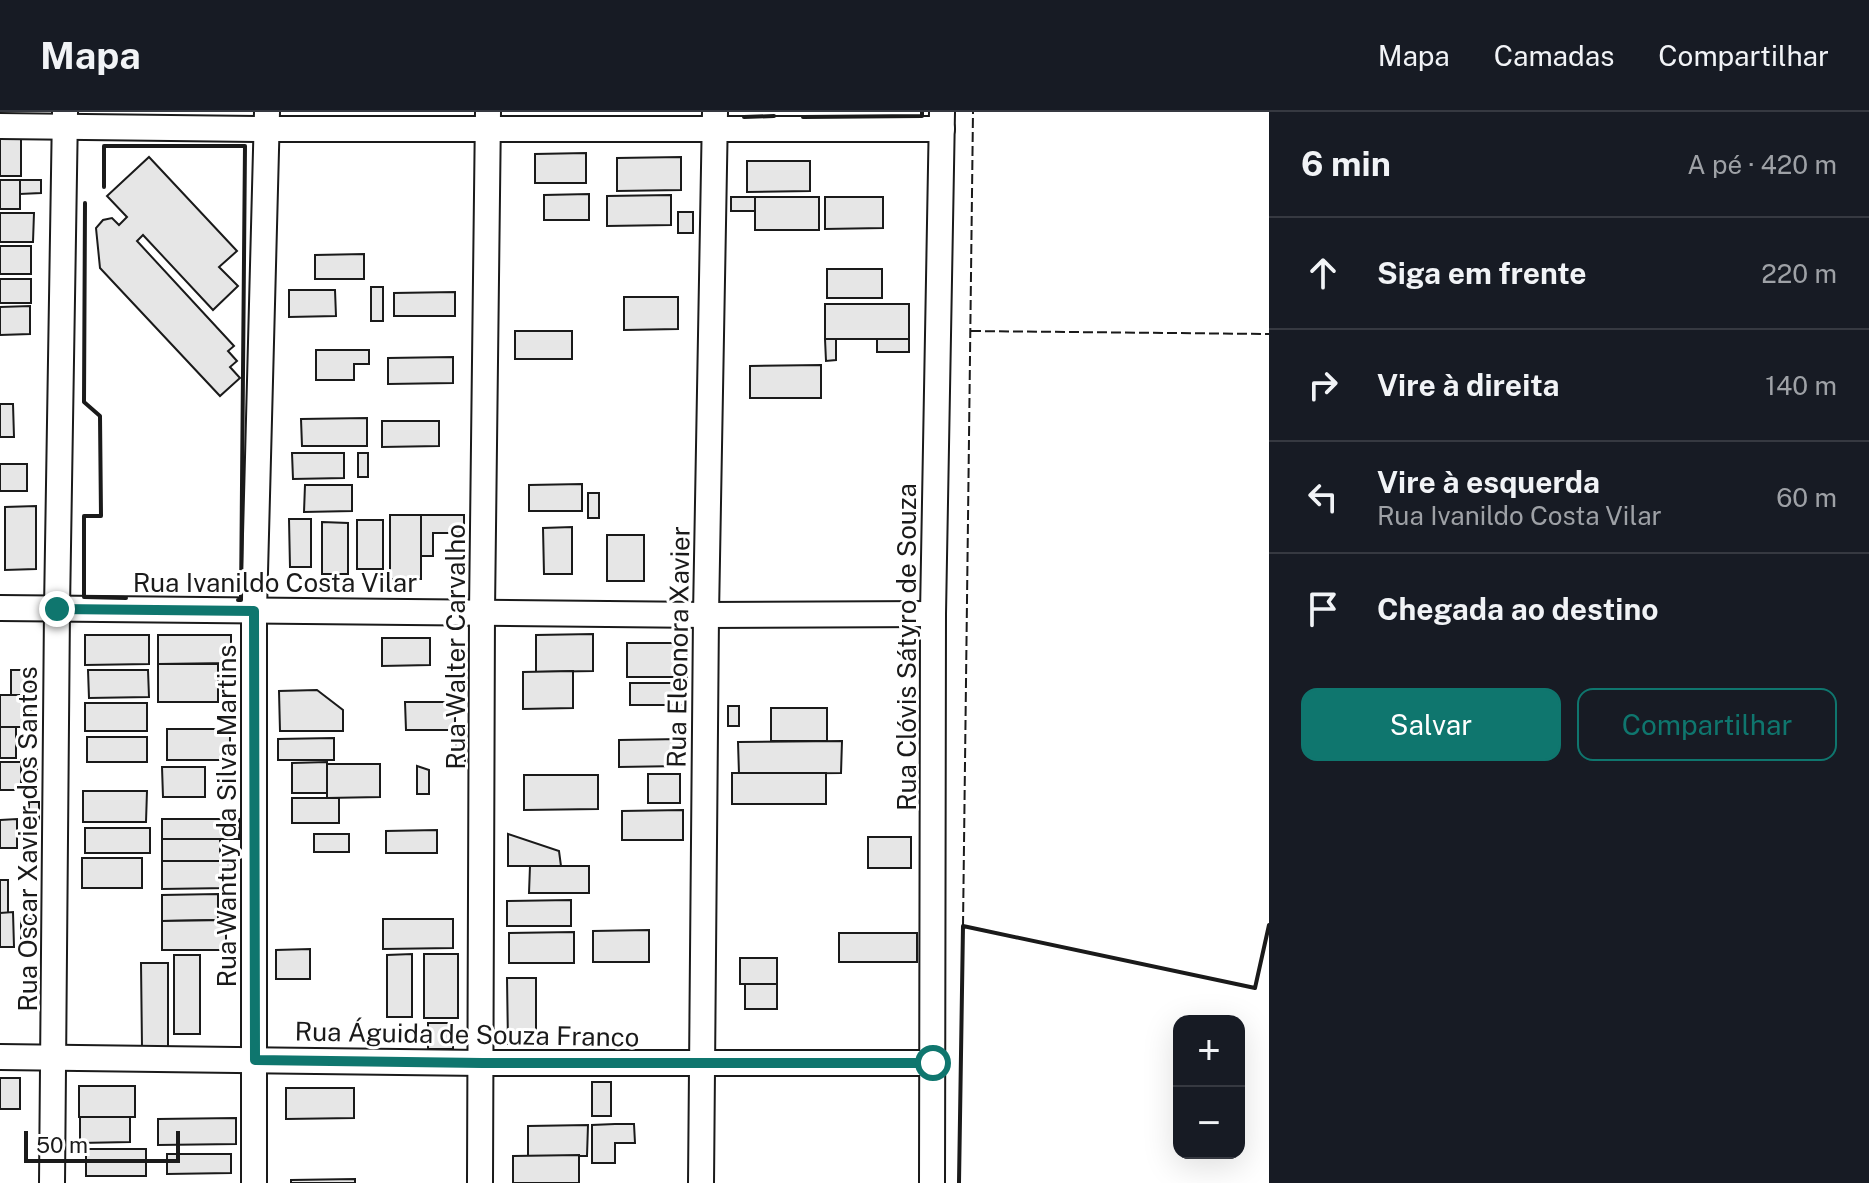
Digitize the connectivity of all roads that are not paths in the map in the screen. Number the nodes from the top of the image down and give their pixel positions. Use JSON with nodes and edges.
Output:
{"nodes":[{"id":1,"x":65,"y":120,"type":"edge"},
{"id":2,"x":488,"y":120,"type":"edge"},
{"id":3,"x":942,"y":120,"type":"edge"},
{"id":4,"x":267,"y":121,"type":"edge"},
{"id":5,"x":714,"y":121,"type":"edge"},
{"id":6,"x":0,"y":126,"type":"edge"},
{"id":7,"x":0,"y":608,"type":"edge"},
{"id":8,"x":57,"y":609,"type":"junction"},
{"id":9,"x":254,"y":611,"type":"junction"},
{"id":10,"x":482,"y":611,"type":"junction"},
{"id":11,"x":933,"y":614,"type":"junction"},
{"id":12,"x":706,"y":615,"type":"junction"},
{"id":13,"x":0,"y":1057,"type":"edge"},
{"id":14,"x":54,"y":1058,"type":"junction"},
{"id":15,"x":255,"y":1060,"type":"junction"},
{"id":16,"x":482,"y":1063,"type":"junction"},
{"id":17,"x":933,"y":1063,"type":"junction"},
{"id":18,"x":702,"y":1064,"type":"junction"},
{"id":19,"x":52,"y":1183,"type":"edge"},
{"id":20,"x":254,"y":1183,"type":"edge"},
{"id":21,"x":480,"y":1183,"type":"edge"},
{"id":22,"x":701,"y":1183,"type":"edge"},
{"id":23,"x":932,"y":1183,"type":"edge"}],
"edges":[{"from":1,"to":4,"type":"street"},
{"from":1,"to":6,"type":"street"},
{"from":1,"to":8,"type":"street","name":"Rua Oscar Xavier dos Santos"},
{"from":2,"to":4,"type":"street"},
{"from":2,"to":5,"type":"street"},
{"from":2,"to":10,"type":"street","name":"Rua Walter Carvalho"},
{"from":3,"to":5,"type":"street"},
{"from":3,"to":11,"type":"street","name":"Rua Clóvis Sátyro de Souza"},
{"from":4,"to":9,"type":"street","name":"Rua Wantuy da Silva Martins"},
{"from":5,"to":12,"type":"street","name":"Rua Eleonora Xavier"},
{"from":7,"to":8,"type":"street","name":"Rua Ivanildo Costa Vilar"},
{"from":8,"to":9,"type":"street","name":"Rua Ivanildo Costa Vilar"},
{"from":8,"to":14,"type":"street","name":"Rua Oscar Xavier dos Santos"},
{"from":9,"to":10,"type":"street","name":"Rua Ivanildo Costa Vilar"},
{"from":9,"to":15,"type":"street","name":"Rua Wantuy da Silva Martins"},
{"from":10,"to":12,"type":"street","name":"Rua Ivanildo Costa Vilar"},
{"from":10,"to":16,"type":"street","name":"Rua Walter Carvalho"},
{"from":11,"to":12,"type":"street","name":"Rua Ivanildo Costa Vilar"},
{"from":11,"to":17,"type":"street","name":"Rua Clóvis Sátyro de Souza"},
{"from":12,"to":18,"type":"street","name":"Rua Eleonora Xavier"},
{"from":13,"to":14,"type":"street","name":"Rua Águida de Souza Franco"},
{"from":14,"to":15,"type":"street","name":"Rua Águida de Souza Franco"},
{"from":14,"to":19,"type":"street","name":"Rua Oscar Xavier dos Santos"},
{"from":15,"to":16,"type":"street","name":"Rua Águida de Souza Franco"},
{"from":15,"to":20,"type":"street","name":"Rua Wantuy da Silva Martins"},
{"from":16,"to":18,"type":"street","name":"Rua Águida de Souza Franco"},
{"from":16,"to":21,"type":"street","name":"Rua Walter Carvalho"},
{"from":17,"to":18,"type":"street","name":"Rua Águida de Souza Franco"},
{"from":17,"to":23,"type":"street","name":"Rua Clóvis Sátyro de Souza"},
{"from":18,"to":22,"type":"street","name":"Rua Eleonora Xavier"}]}
